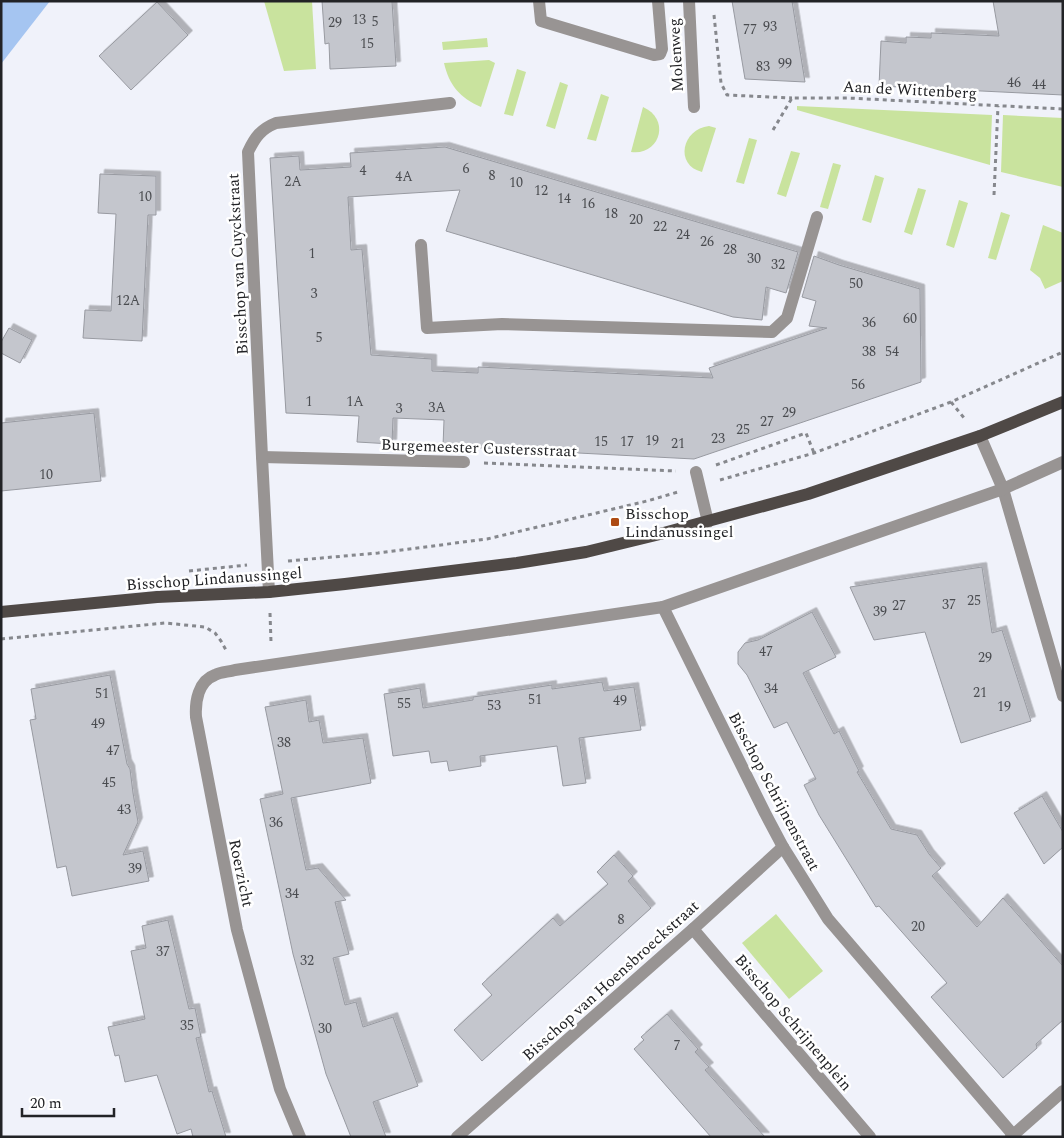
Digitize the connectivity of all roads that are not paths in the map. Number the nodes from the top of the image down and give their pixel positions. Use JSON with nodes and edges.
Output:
{"nodes":[{"id":1,"x":540,"y":1,"type":"edge"},
{"id":2,"x":658,"y":1,"type":"edge"},
{"id":3,"x":689,"y":1,"type":"edge"},
{"id":4,"x":450,"y":104,"type":"dead end"},
{"id":5,"x":694,"y":107,"type":"dead end"},
{"id":6,"x":817,"y":217,"type":"dead end"},
{"id":7,"x":421,"y":245,"type":"dead end"},
{"id":8,"x":1063,"y":402,"type":"edge"},
{"id":9,"x":980,"y":436,"type":"junction"},
{"id":10,"x":262,"y":457,"type":"junction"},
{"id":11,"x":464,"y":462,"type":"road end"},
{"id":12,"x":1063,"y":462,"type":"edge"},
{"id":13,"x":696,"y":472,"type":"road end"},
{"id":14,"x":1003,"y":489,"type":"junction"},
{"id":15,"x":708,"y":522,"type":"junction"},
{"id":16,"x":269,"y":592,"type":"junction"},
{"id":17,"x":663,"y":607,"type":"junction"},
{"id":18,"x":1,"y":612,"type":"edge"},
{"id":19,"x":1063,"y":696,"type":"edge"},
{"id":20,"x":783,"y":847,"type":"junction"},
{"id":21,"x":693,"y":928,"type":"junction"},
{"id":22,"x":1063,"y":1091,"type":"edge"},
{"id":23,"x":1013,"y":1136,"type":"edge"},
{"id":24,"x":300,"y":1137,"type":"edge"},
{"id":25,"x":458,"y":1137,"type":"edge"},
{"id":26,"x":870,"y":1137,"type":"edge"}],
"edges":[{"from":1,"to":2,"type":"street"},
{"from":3,"to":5,"type":"street","name":"Molenweg"},
{"from":4,"to":10,"type":"street","name":"Bisschop van Cuyckstraat"},
{"from":6,"to":7,"type":"street"},
{"from":8,"to":9,"type":"main road","name":"Bisschop Lindanussingel"},
{"from":9,"to":14,"type":"street"},
{"from":9,"to":15,"type":"main road","name":"Bisschop Lindanussingel"},
{"from":10,"to":11,"type":"street","name":"Burgemeester Custersstraat"},
{"from":10,"to":16,"type":"street","name":"Bisschop van Cuyckstraat"},
{"from":12,"to":14,"type":"street"},
{"from":13,"to":15,"type":"street"},
{"from":14,"to":17,"type":"street"},
{"from":14,"to":19,"type":"street"},
{"from":15,"to":16,"type":"main road","name":"Bisschop Lindanussingel"},
{"from":16,"to":18,"type":"main road","name":"Bisschop Lindanussingel"},
{"from":17,"to":20,"type":"street","name":"Bisschop Schrijnenstraat"},
{"from":17,"to":24,"type":"street","name":"Roerzicht"},
{"from":20,"to":21,"type":"street","name":"Bisschop van Hoensbroeckstraat"},
{"from":20,"to":23,"type":"street","name":"Bisschop Schrijnenstraat"},
{"from":21,"to":25,"type":"street","name":"Bisschop van Hoensbroeckstraat"},
{"from":21,"to":26,"type":"street","name":"Bisschop Schrijnenplein"},
{"from":22,"to":23,"type":"street"}]}
